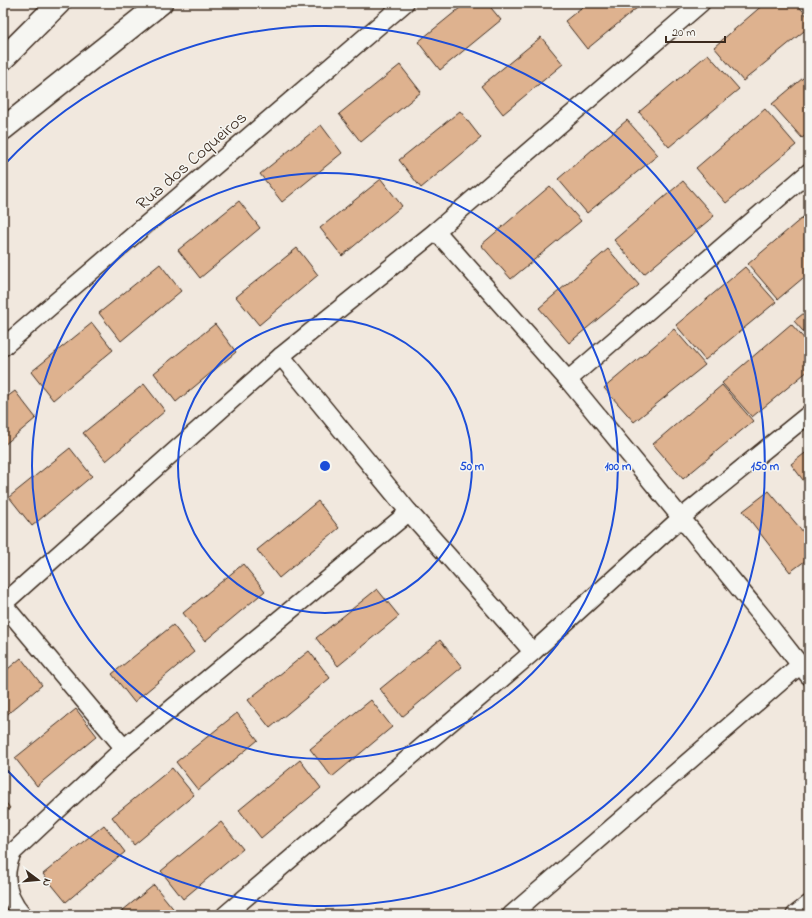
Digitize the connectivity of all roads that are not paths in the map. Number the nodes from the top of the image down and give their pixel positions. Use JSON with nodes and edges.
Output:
{"nodes":[{"id":1,"x":59,"y":3,"type":"edge"},
{"id":2,"x":161,"y":3,"type":"edge"},
{"id":3,"x":405,"y":3,"type":"edge"},
{"id":4,"x":701,"y":3,"type":"edge"},
{"id":5,"x":3,"y":59,"type":"edge"},
{"id":6,"x":3,"y":129,"type":"edge"},
{"id":7,"x":809,"y":172,"type":"edge"},
{"id":8,"x":436,"y":232,"type":"junction"},
{"id":9,"x":3,"y":347,"type":"edge"},
{"id":10,"x":281,"y":356,"type":"junction"},
{"id":11,"x":568,"y":380,"type":"junction"},
{"id":12,"x":809,"y":414,"type":"edge"},
{"id":13,"x":409,"y":512,"type":"junction"},
{"id":14,"x":682,"y":517,"type":"junction"},
{"id":15,"x":3,"y":604,"type":"edge"},
{"id":16,"x":533,"y":652,"type":"junction"},
{"id":17,"x":805,"y":671,"type":"edge"},
{"id":18,"x":124,"y":748,"type":"junction"},
{"id":19,"x":809,"y":904,"type":"edge"},
{"id":20,"x":23,"y":915,"type":"edge"},
{"id":21,"x":224,"y":915,"type":"edge"},
{"id":22,"x":511,"y":915,"type":"edge"},
{"id":23,"x":795,"y":915,"type":"edge"}],
"edges":[{"from":1,"to":5,"type":"main road"},
{"from":2,"to":6,"type":"main road"},
{"from":3,"to":9,"type":"street","name":"Rua dos Coqueiros"},
{"from":4,"to":8,"type":"street"},
{"from":7,"to":11,"type":"street"},
{"from":8,"to":10,"type":"street"},
{"from":8,"to":11,"type":"street"},
{"from":10,"to":13,"type":"street"},
{"from":10,"to":15,"type":"street"},
{"from":11,"to":14,"type":"street"},
{"from":12,"to":14,"type":"street"},
{"from":13,"to":16,"type":"street"},
{"from":13,"to":18,"type":"street"},
{"from":14,"to":16,"type":"street"},
{"from":14,"to":17,"type":"street"},
{"from":15,"to":18,"type":"street"},
{"from":16,"to":21,"type":"street"},
{"from":17,"to":22,"type":"street"},
{"from":18,"to":20,"type":"street"},
{"from":19,"to":23,"type":"street"}]}
